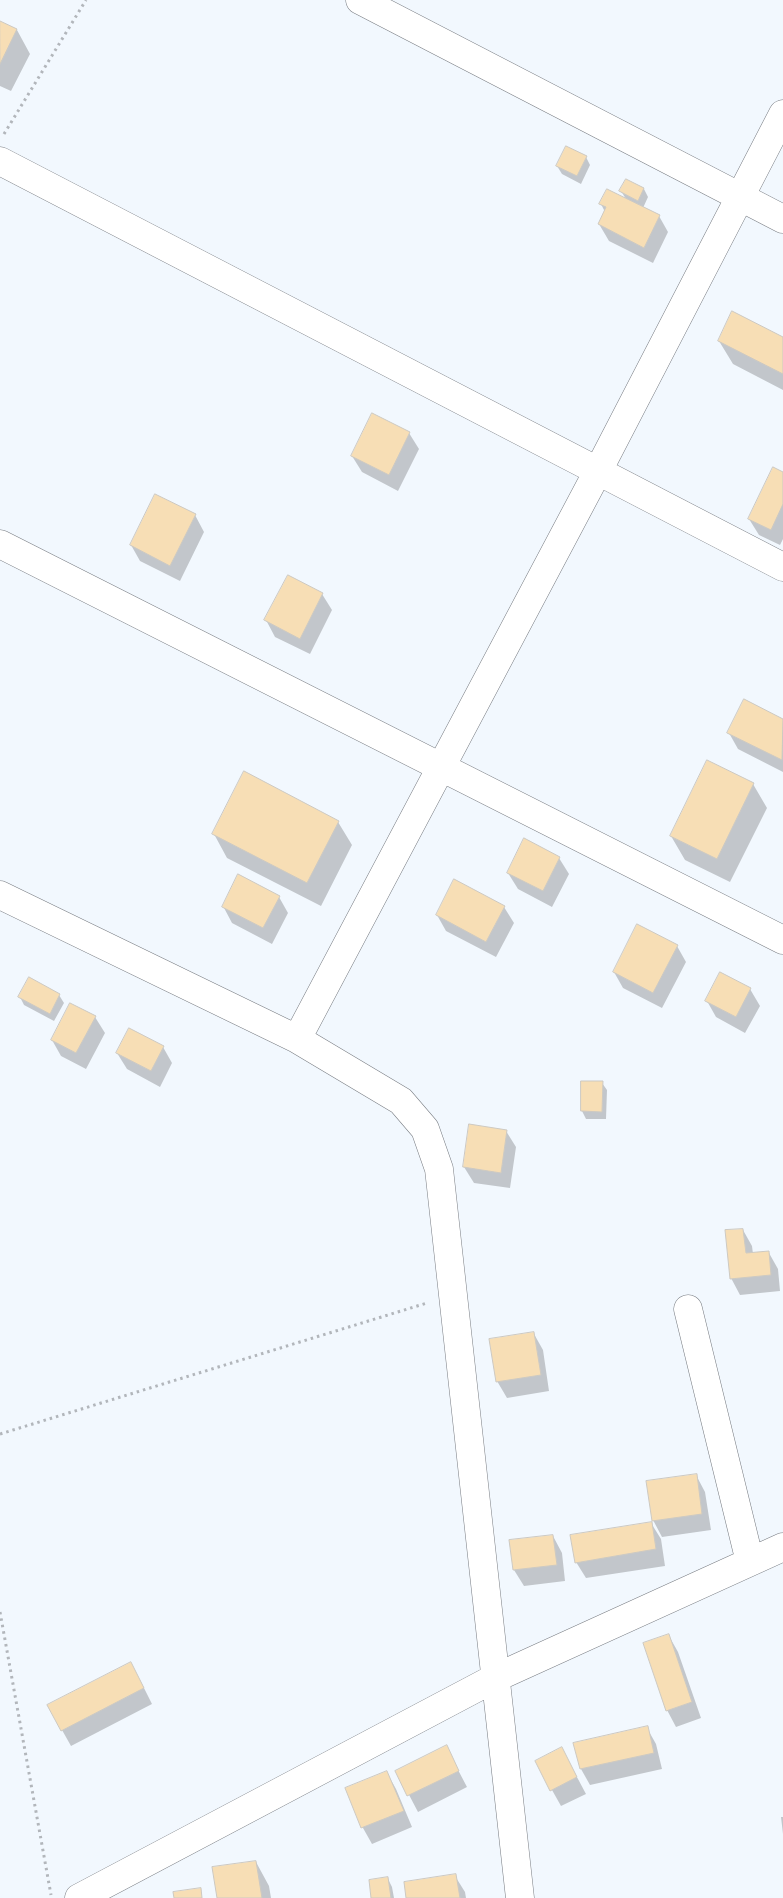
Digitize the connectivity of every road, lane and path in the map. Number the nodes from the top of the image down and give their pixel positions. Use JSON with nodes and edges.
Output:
{"nodes":[{"id":1,"x":86,"y":0,"type":"edge"},
{"id":2,"x":360,"y":0,"type":"edge"},
{"id":3,"x":783,"y":114,"type":"edge"},
{"id":4,"x":0,"y":140,"type":"edge"},
{"id":5,"x":0,"y":161,"type":"edge"},
{"id":6,"x":740,"y":197,"type":"junction"},
{"id":7,"x":783,"y":219,"type":"edge"},
{"id":8,"x":598,"y":471,"type":"junction"},
{"id":9,"x":0,"y":544,"type":"edge"},
{"id":10,"x":783,"y":567,"type":"edge"},
{"id":11,"x":441,"y":767,"type":"junction"},
{"id":12,"x":0,"y":895,"type":"edge"},
{"id":13,"x":783,"y":940,"type":"edge"},
{"id":14,"x":297,"y":1039,"type":"junction"},
{"id":15,"x":453,"y":1295,"type":"junction"},
{"id":16,"x":688,"y":1310,"type":"dead end"},
{"id":17,"x":0,"y":1434,"type":"edge"},
{"id":18,"x":783,"y":1547,"type":"edge"},
{"id":19,"x":750,"y":1562,"type":"junction"},
{"id":20,"x":0,"y":1612,"type":"edge"},
{"id":21,"x":495,"y":1678,"type":"junction"},
{"id":22,"x":51,"y":1898,"type":"edge"},
{"id":23,"x":79,"y":1898,"type":"edge"},
{"id":24,"x":520,"y":1898,"type":"edge"}],
"edges":[{"from":1,"to":4,"type":"path"},
{"from":2,"to":6,"type":"street"},
{"from":3,"to":6,"type":"street"},
{"from":5,"to":8,"type":"street"},
{"from":6,"to":7,"type":"street"},
{"from":6,"to":8,"type":"street"},
{"from":8,"to":10,"type":"street"},
{"from":8,"to":11,"type":"street"},
{"from":9,"to":11,"type":"street"},
{"from":11,"to":13,"type":"street"},
{"from":11,"to":14,"type":"street"},
{"from":12,"to":14,"type":"street"},
{"from":14,"to":15,"type":"street"},
{"from":15,"to":17,"type":"path"},
{"from":15,"to":21,"type":"street"},
{"from":16,"to":19,"type":"street"},
{"from":18,"to":19,"type":"street"},
{"from":19,"to":21,"type":"street"},
{"from":20,"to":22,"type":"path"},
{"from":21,"to":23,"type":"street"},
{"from":21,"to":24,"type":"street"}]}
